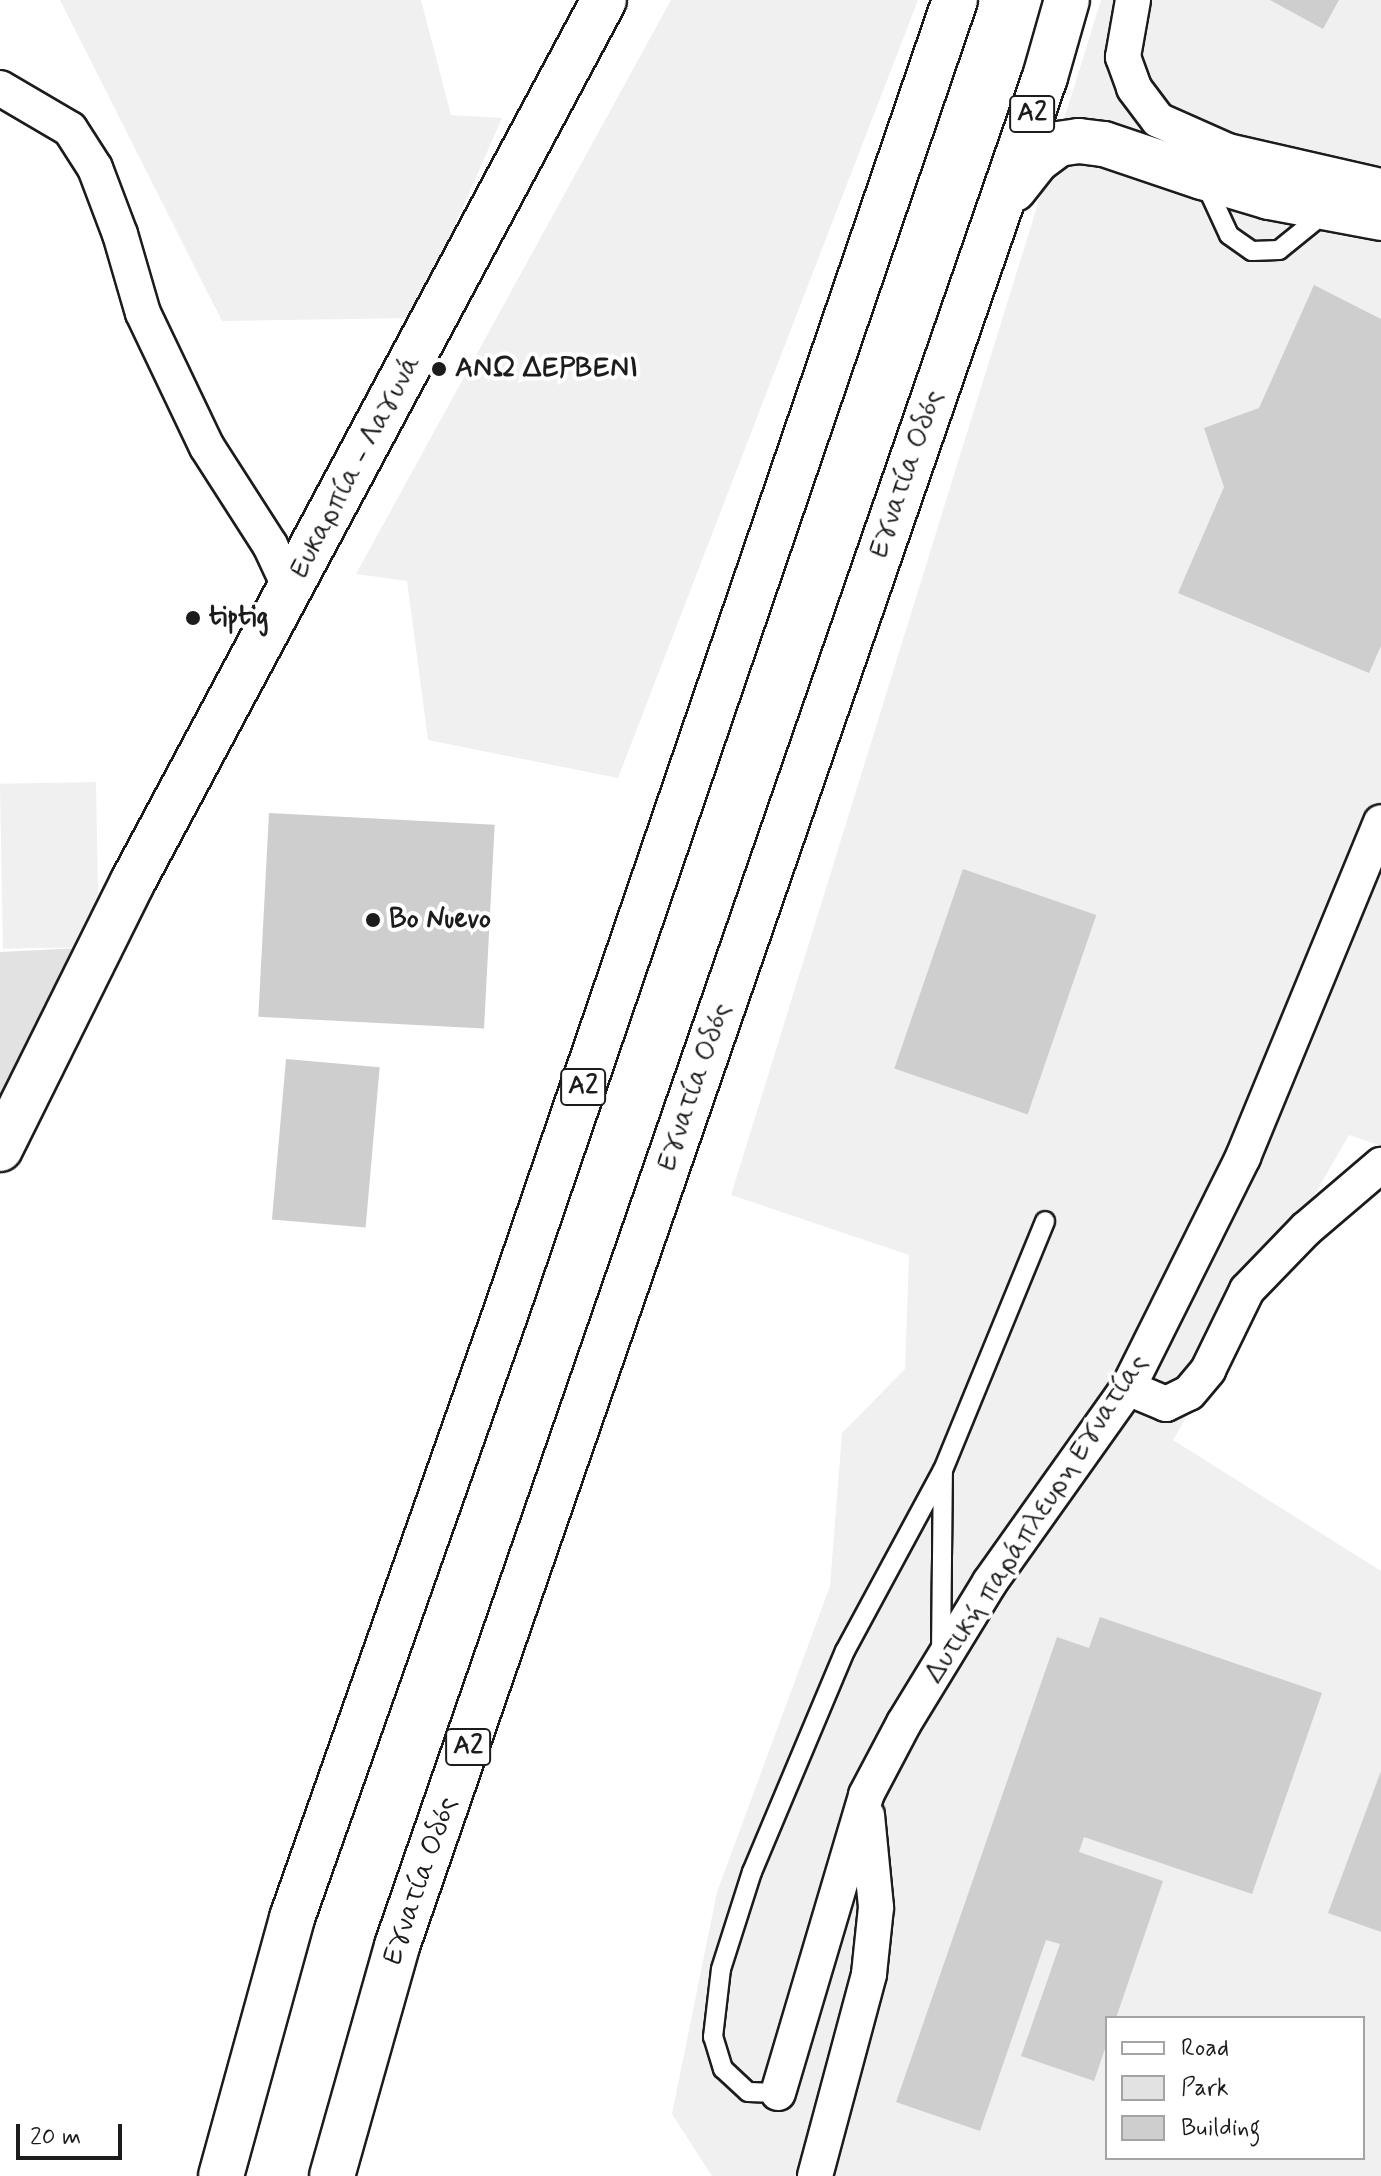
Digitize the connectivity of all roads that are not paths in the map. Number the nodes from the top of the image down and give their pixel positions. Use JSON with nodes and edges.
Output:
{"nodes":[{"id":1,"x":604,"y":0,"type":"edge"},
{"id":2,"x":955,"y":0,"type":"edge"},
{"id":3,"x":1067,"y":0,"type":"edge"},
{"id":4,"x":1133,"y":0,"type":"edge"},
{"id":5,"x":0,"y":88,"type":"edge"},
{"id":6,"x":1202,"y":177,"type":"junction"},
{"id":7,"x":1381,"y":186,"type":"edge"},
{"id":8,"x":1331,"y":208,"type":"junction"},
{"id":9,"x":1381,"y":218,"type":"edge"},
{"id":10,"x":993,"y":226,"type":"junction"},
{"id":11,"x":291,"y":590,"type":"junction"},
{"id":12,"x":1381,"y":822,"type":"edge"},
{"id":13,"x":0,"y":1149,"type":"edge"},
{"id":14,"x":1381,"y":1165,"type":"edge"},
{"id":15,"x":1045,"y":1221,"type":"dead end"},
{"id":16,"x":1128,"y":1388,"type":"junction"},
{"id":17,"x":943,"y":1470,"type":"junction"},
{"id":18,"x":941,"y":1663,"type":"junction"},
{"id":19,"x":866,"y":1795,"type":"junction"},
{"id":20,"x":778,"y":2093,"type":"joint"},
{"id":21,"x":221,"y":2176,"type":"edge"},
{"id":22,"x":332,"y":2176,"type":"edge"},
{"id":23,"x":815,"y":2176,"type":"edge"}],
"edges":[{"from":1,"to":11,"type":"main road","name":"Ευκαρπία - Λαγυνά"},
{"from":2,"to":21,"type":"main road","number":"Α2"},
{"from":3,"to":10,"type":"main road","name":"Εγνατία Οδός","number":"Α2"},
{"from":4,"to":7,"type":"street"},
{"from":5,"to":11,"type":"street"},
{"from":6,"to":8,"type":"main road"},
{"from":6,"to":8,"type":"lane"},
{"from":6,"to":10,"type":"main road"},
{"from":8,"to":9,"type":"main road"},
{"from":10,"to":22,"type":"main road","name":"Εγνατία Οδός","number":"Α2"},
{"from":11,"to":13,"type":"main road","name":"Ευκαρπία - Λαγυνά"},
{"from":12,"to":16,"type":"street","name":"Δυτική παράπλευρη Εγνατίας"},
{"from":14,"to":16,"type":"street"},
{"from":15,"to":17,"type":"lane"},
{"from":16,"to":18,"type":"street","name":"Δυτική παράπλευρη Εγνατίας"},
{"from":17,"to":18,"type":"lane"},
{"from":17,"to":20,"type":"lane"},
{"from":18,"to":19,"type":"street","name":"Δυτική παράπλευρη Εγνατίας"},
{"from":19,"to":20,"type":"street","name":"Δυτική παράπλευρη Εγνατίας"},
{"from":19,"to":23,"type":"street"}]}
